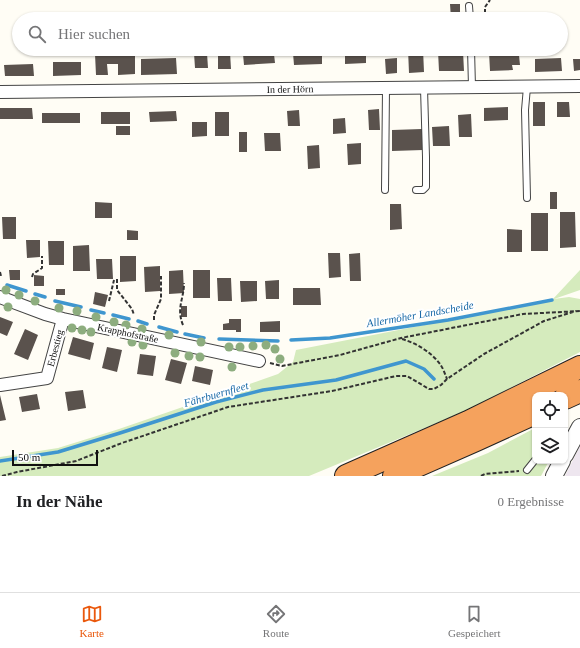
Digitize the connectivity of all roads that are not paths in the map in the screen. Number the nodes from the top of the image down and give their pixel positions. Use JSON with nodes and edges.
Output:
{"nodes":[{"id":1,"x":469,"y":6,"type":"dead end"},
{"id":2,"x":469,"y":12,"type":"edge"},
{"id":3,"x":471,"y":56,"type":"edge"},
{"id":4,"x":580,"y":86,"type":"edge"},
{"id":5,"x":528,"y":87,"type":"junction"},
{"id":6,"x":386,"y":88,"type":"junction"},
{"id":7,"x":424,"y":88,"type":"junction"},
{"id":8,"x":472,"y":88,"type":"junction"},
{"id":9,"x":0,"y":92,"type":"edge"},
{"id":10,"x":386,"y":190,"type":"dead end"},
{"id":11,"x":416,"y":190,"type":"dead end"},
{"id":12,"x":528,"y":198,"type":"dead end"},
{"id":13,"x":0,"y":297,"type":"edge"},
{"id":14,"x":62,"y":319,"type":"junction"},
{"id":15,"x":259,"y":361,"type":"road end"},
{"id":16,"x":580,"y":367,"type":"edge"},
{"id":17,"x":0,"y":385,"type":"edge"},
{"id":18,"x":532,"y":414,"type":"edge"},
{"id":19,"x":580,"y":427,"type":"edge"},
{"id":20,"x":568,"y":449,"type":"edge"},
{"id":21,"x":532,"y":464,"type":"edge"},
{"id":22,"x":560,"y":464,"type":"edge"},
{"id":23,"x":527,"y":470,"type":"road end"},
{"id":24,"x":346,"y":476,"type":"edge"},
{"id":25,"x":394,"y":476,"type":"edge"},
{"id":26,"x":554,"y":476,"type":"edge"}],
"edges":[{"from":1,"to":2,"type":"lane"},
{"from":3,"to":8,"type":"lane"},
{"from":4,"to":5,"type":"street","name":"In der Hörn"},
{"from":5,"to":8,"type":"street","name":"In der Hörn"},
{"from":5,"to":12,"type":"lane"},
{"from":6,"to":7,"type":"street","name":"In der Hörn"},
{"from":6,"to":9,"type":"street","name":"In der Hörn"},
{"from":6,"to":10,"type":"lane"},
{"from":7,"to":8,"type":"street","name":"In der Hörn"},
{"from":7,"to":11,"type":"lane"},
{"from":13,"to":14,"type":"street","name":"Krapphofstraße"},
{"from":14,"to":15,"type":"street","name":"Krapphofstraße"},
{"from":14,"to":17,"type":"street","name":"Erbestieg"},
{"from":16,"to":24,"type":"highway"},
{"from":18,"to":25,"type":"highway"},
{"from":19,"to":20,"type":"street"},
{"from":21,"to":23,"type":"lane"},
{"from":22,"to":26,"type":"street"}]}
